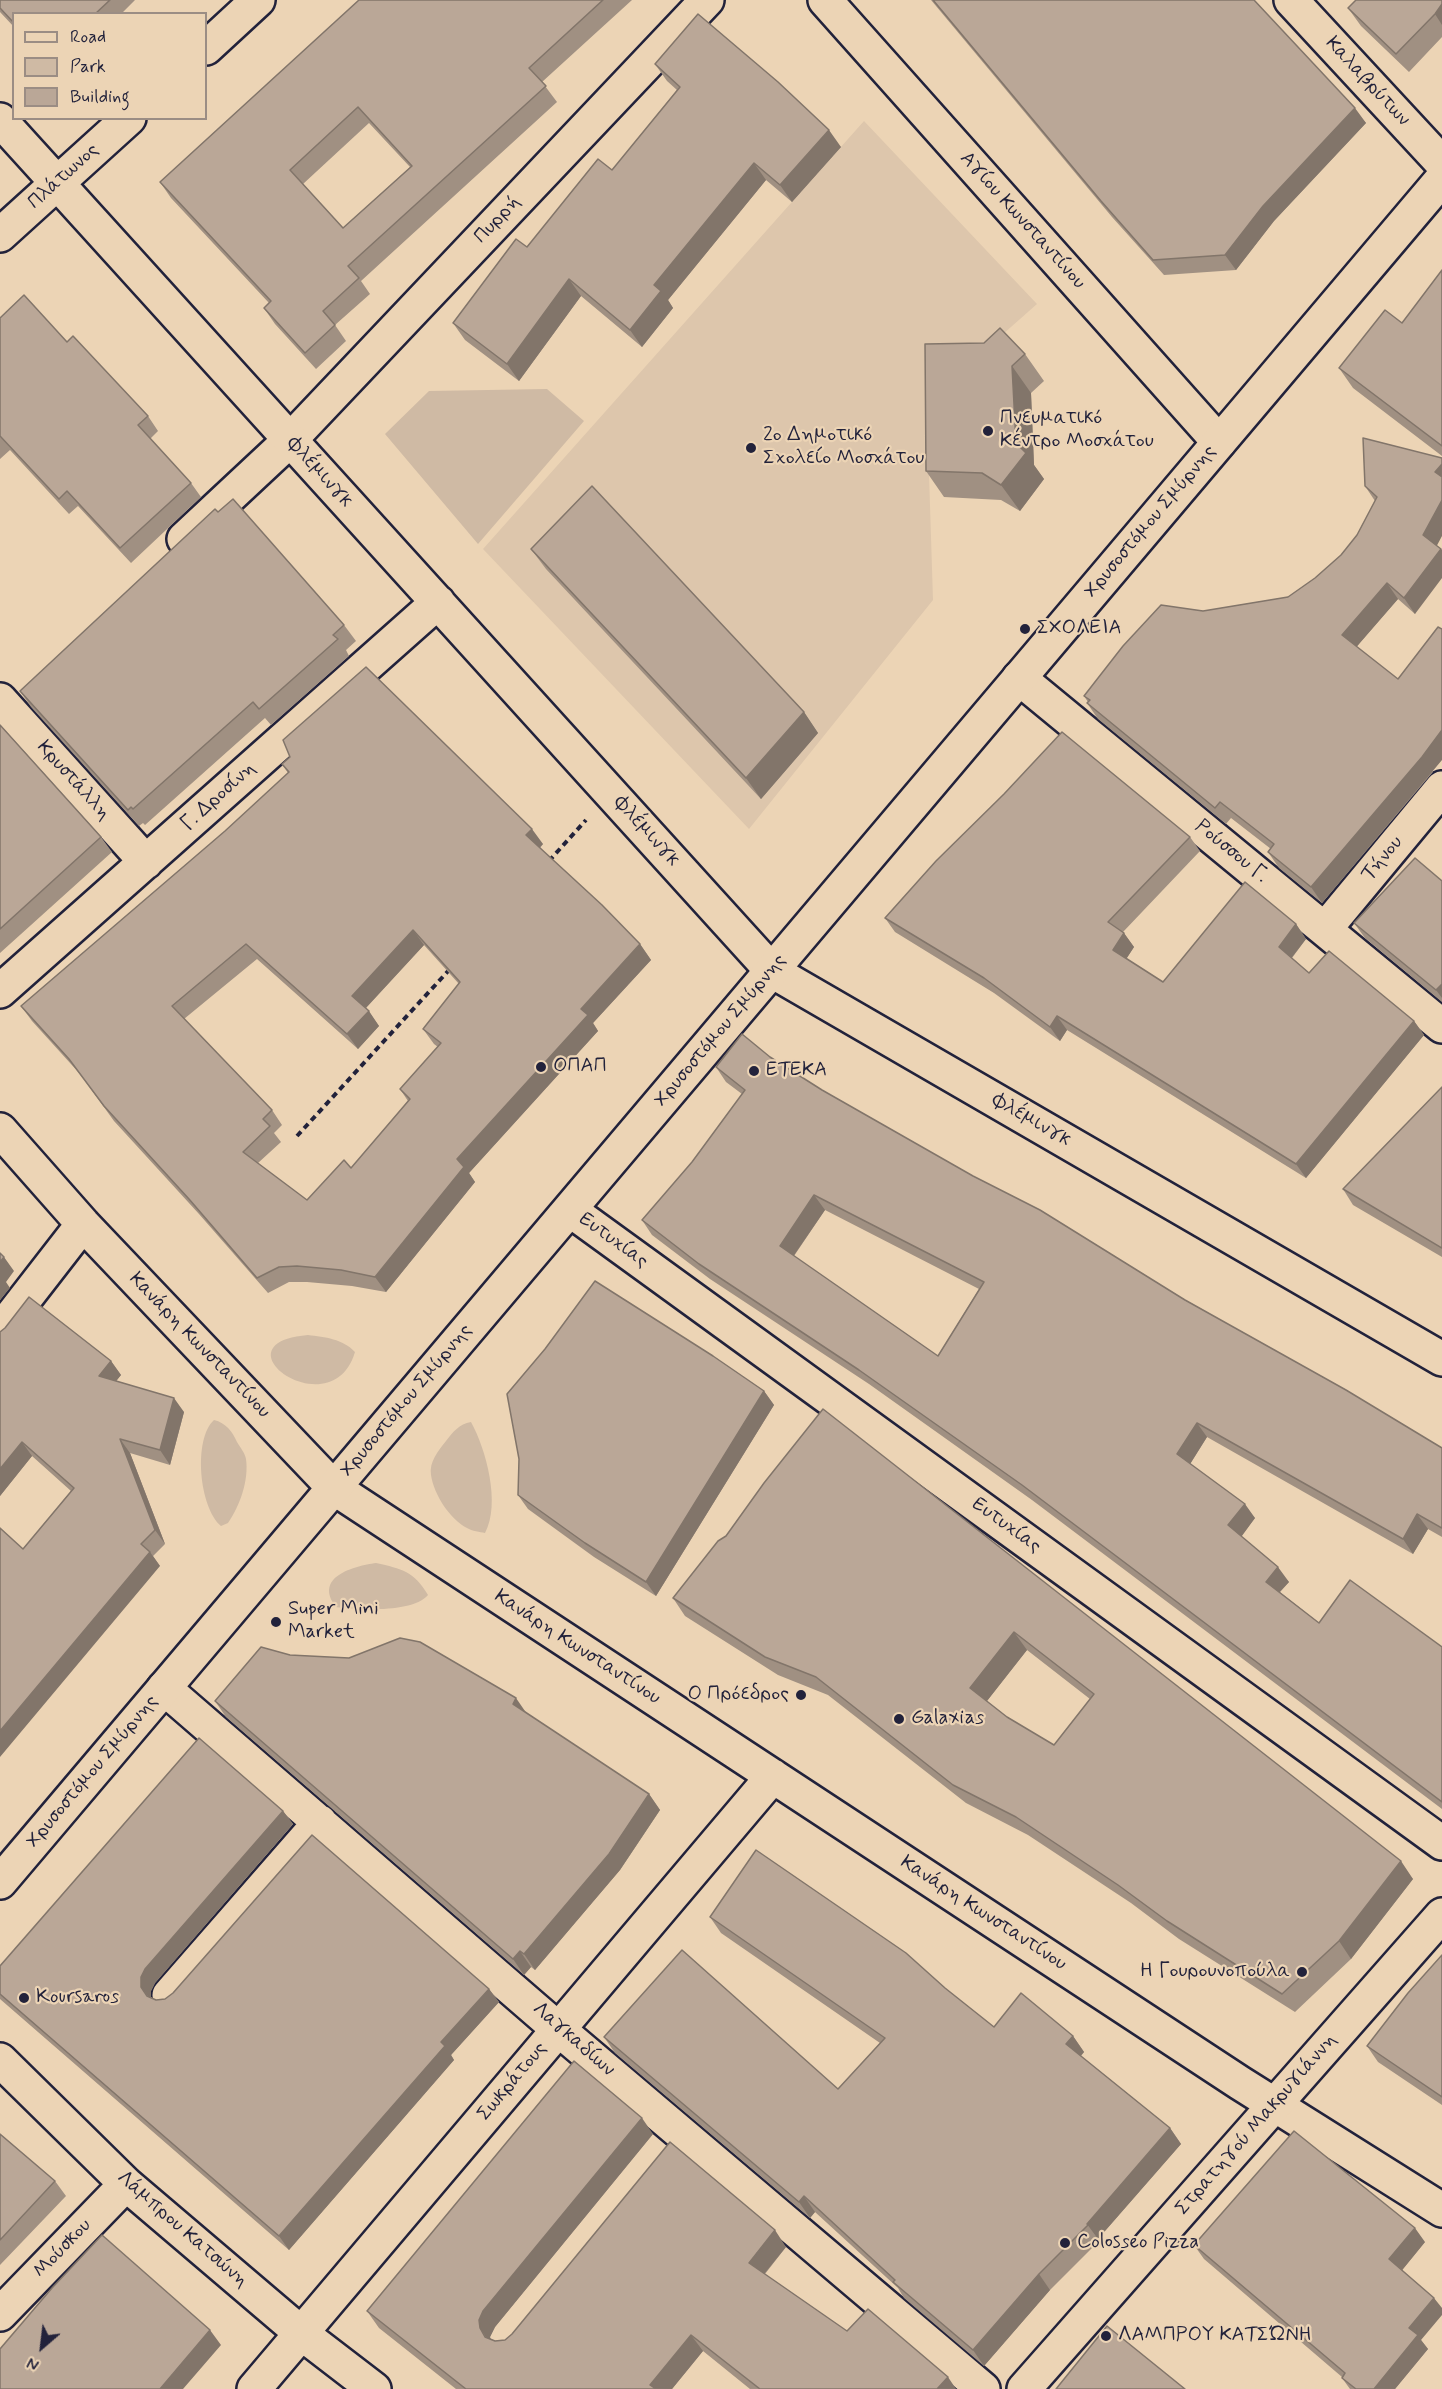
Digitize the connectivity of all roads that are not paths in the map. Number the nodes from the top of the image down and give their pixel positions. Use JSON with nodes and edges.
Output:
{"nodes":[{"id":1,"x":258,"y":0,"type":"edge"},
{"id":2,"x":707,"y":0,"type":"edge"},
{"id":3,"x":825,"y":0,"type":"edge"},
{"id":4,"x":1291,"y":0,"type":"edge"},
{"id":5,"x":207,"y":47,"type":"edge"},
{"id":6,"x":0,"y":120,"type":"edge"},
{"id":7,"x":127,"y":120,"type":"edge"},
{"id":8,"x":1442,"y":163,"type":"edge"},
{"id":9,"x":1442,"y":179,"type":"edge"},
{"id":10,"x":58,"y":184,"type":"junction"},
{"id":11,"x":0,"y":235,"type":"edge"},
{"id":12,"x":290,"y":440,"type":"junction"},
{"id":13,"x":1219,"y":442,"type":"junction"},
{"id":14,"x":161,"y":561,"type":"edge"},
{"id":15,"x":438,"y":602,"type":"junction"},
{"id":16,"x":1019,"y":678,"type":"junction"},
{"id":17,"x":31,"y":682,"type":"edge"},
{"id":18,"x":3,"y":703,"type":"edge"},
{"id":19,"x":1442,"y":788,"type":"edge"},
{"id":20,"x":146,"y":862,"type":"junction"},
{"id":21,"x":1325,"y":930,"type":"junction"},
{"id":22,"x":772,"y":971,"type":"junction"},
{"id":23,"x":0,"y":992,"type":"edge"},
{"id":24,"x":1442,"y":1026,"type":"edge"},
{"id":25,"x":0,"y":1130,"type":"edge"},
{"id":26,"x":570,"y":1210,"type":"junction"},
{"id":27,"x":83,"y":1224,"type":"junction"},
{"id":28,"x":0,"y":1330,"type":"edge"},
{"id":29,"x":1442,"y":1359,"type":"edge"},
{"id":30,"x":333,"y":1488,"type":"junction"},
{"id":31,"x":164,"y":1688,"type":"junction"},
{"id":32,"x":773,"y":1776,"type":"junction"},
{"id":33,"x":320,"y":1822,"type":"junction"},
{"id":34,"x":1442,"y":1844,"type":"edge"},
{"id":35,"x":0,"y":1882,"type":"edge"},
{"id":36,"x":1442,"y":1915,"type":"edge"},
{"id":37,"x":169,"y":1995,"type":"edge"},
{"id":38,"x":558,"y":2028,"type":"junction"},
{"id":39,"x":0,"y":2060,"type":"edge"},
{"id":40,"x":1275,"y":2106,"type":"junction"},
{"id":41,"x":680,"y":2131,"type":"junction"},
{"id":42,"x":657,"y":2158,"type":"edge"},
{"id":43,"x":126,"y":2184,"type":"junction"},
{"id":44,"x":1442,"y":2210,"type":"edge"},
{"id":45,"x":0,"y":2314,"type":"edge"},
{"id":46,"x":301,"y":2333,"type":"junction"},
{"id":47,"x":254,"y":2389,"type":"edge"},
{"id":48,"x":374,"y":2389,"type":"edge"},
{"id":49,"x":983,"y":2389,"type":"edge"},
{"id":50,"x":1024,"y":2389,"type":"edge"}],
"edges":[{"from":1,"to":5,"type":"street"},
{"from":2,"to":12,"type":"street","name":"Πυρρή"},
{"from":3,"to":13,"type":"street","name":"Αγίου Κωνσταντίνου"},
{"from":4,"to":8,"type":"street","name":"Καλαβρύτων"},
{"from":6,"to":10,"type":"street","name":"Φλέμινγκ"},
{"from":7,"to":10,"type":"street","name":"Πλάτωνος"},
{"from":9,"to":13,"type":"street","name":"Χρυσοστόμου Σμύρνης"},
{"from":10,"to":11,"type":"street","name":"Πλάτωνος"},
{"from":10,"to":12,"type":"street","name":"Φλέμινγκ"},
{"from":12,"to":14,"type":"street","name":"Πυρρή"},
{"from":12,"to":15,"type":"street","name":"Φλέμινγκ"},
{"from":13,"to":16,"type":"street","name":"Χρυσοστόμου Σμύρνης"},
{"from":15,"to":20,"type":"street","name":"Γ. Δροσίνη"},
{"from":15,"to":22,"type":"street","name":"Φλέμινγκ"},
{"from":16,"to":21,"type":"street","name":"Ρούσσου Γ."},
{"from":16,"to":22,"type":"street","name":"Χρυσοστόμου Σμύρνης"},
{"from":17,"to":18,"type":"street"},
{"from":18,"to":20,"type":"street","name":"Κρυστάλλη"},
{"from":19,"to":21,"type":"street","name":"Τήνου"},
{"from":20,"to":23,"type":"street","name":"Γ. Δροσίνη"},
{"from":21,"to":24,"type":"street","name":"Ρούσσου Γ."},
{"from":22,"to":26,"type":"street","name":"Χρυσοστόμου Σμύρνης"},
{"from":22,"to":29,"type":"street","name":"Φλέμινγκ"},
{"from":25,"to":27,"type":"street","name":"Κανάρη Κωνσταντίνου"},
{"from":26,"to":30,"type":"street","name":"Χρυσοστόμου Σμύρνης"},
{"from":26,"to":34,"type":"street","name":"Ευτυχίας"},
{"from":27,"to":28,"type":"street"},
{"from":27,"to":30,"type":"street","name":"Κανάρη Κωνσταντίνου"},
{"from":30,"to":31,"type":"street","name":"Χρυσοστόμου Σμύρνης"},
{"from":30,"to":32,"type":"street","name":"Κανάρη Κωνσταντίνου"},
{"from":31,"to":33,"type":"street","name":"Λαγκαδίων"},
{"from":31,"to":35,"type":"street","name":"Χρυσοστόμου Σμύρνης"},
{"from":32,"to":38,"type":"street","name":"Σωκράτους"},
{"from":32,"to":40,"type":"street","name":"Κανάρη Κωνσταντίνου"},
{"from":33,"to":37,"type":"street"},
{"from":33,"to":38,"type":"street","name":"Λαγκαδίων"},
{"from":36,"to":40,"type":"street","name":"Στρατηγού Μακρυγιάννη"},
{"from":38,"to":41,"type":"street","name":"Λαγκαδίων"},
{"from":38,"to":46,"type":"street","name":"Σωκράτους"},
{"from":39,"to":43,"type":"street","name":"Λάμπρου Κατσώνη"},
{"from":40,"to":44,"type":"street","name":"Κανάρη Κωνσταντίνου"},
{"from":40,"to":50,"type":"street","name":"Στρατηγού Μακρυγιάννη"},
{"from":41,"to":42,"type":"street"},
{"from":41,"to":49,"type":"street","name":"Λαγκαδίων"},
{"from":43,"to":45,"type":"street","name":"Μούσκου"},
{"from":43,"to":46,"type":"street","name":"Λάμπρου Κατσώνη"},
{"from":46,"to":47,"type":"street","name":"Σωκράτους"},
{"from":46,"to":48,"type":"street","name":"Λάμπρου Κατσώνη"}]}
